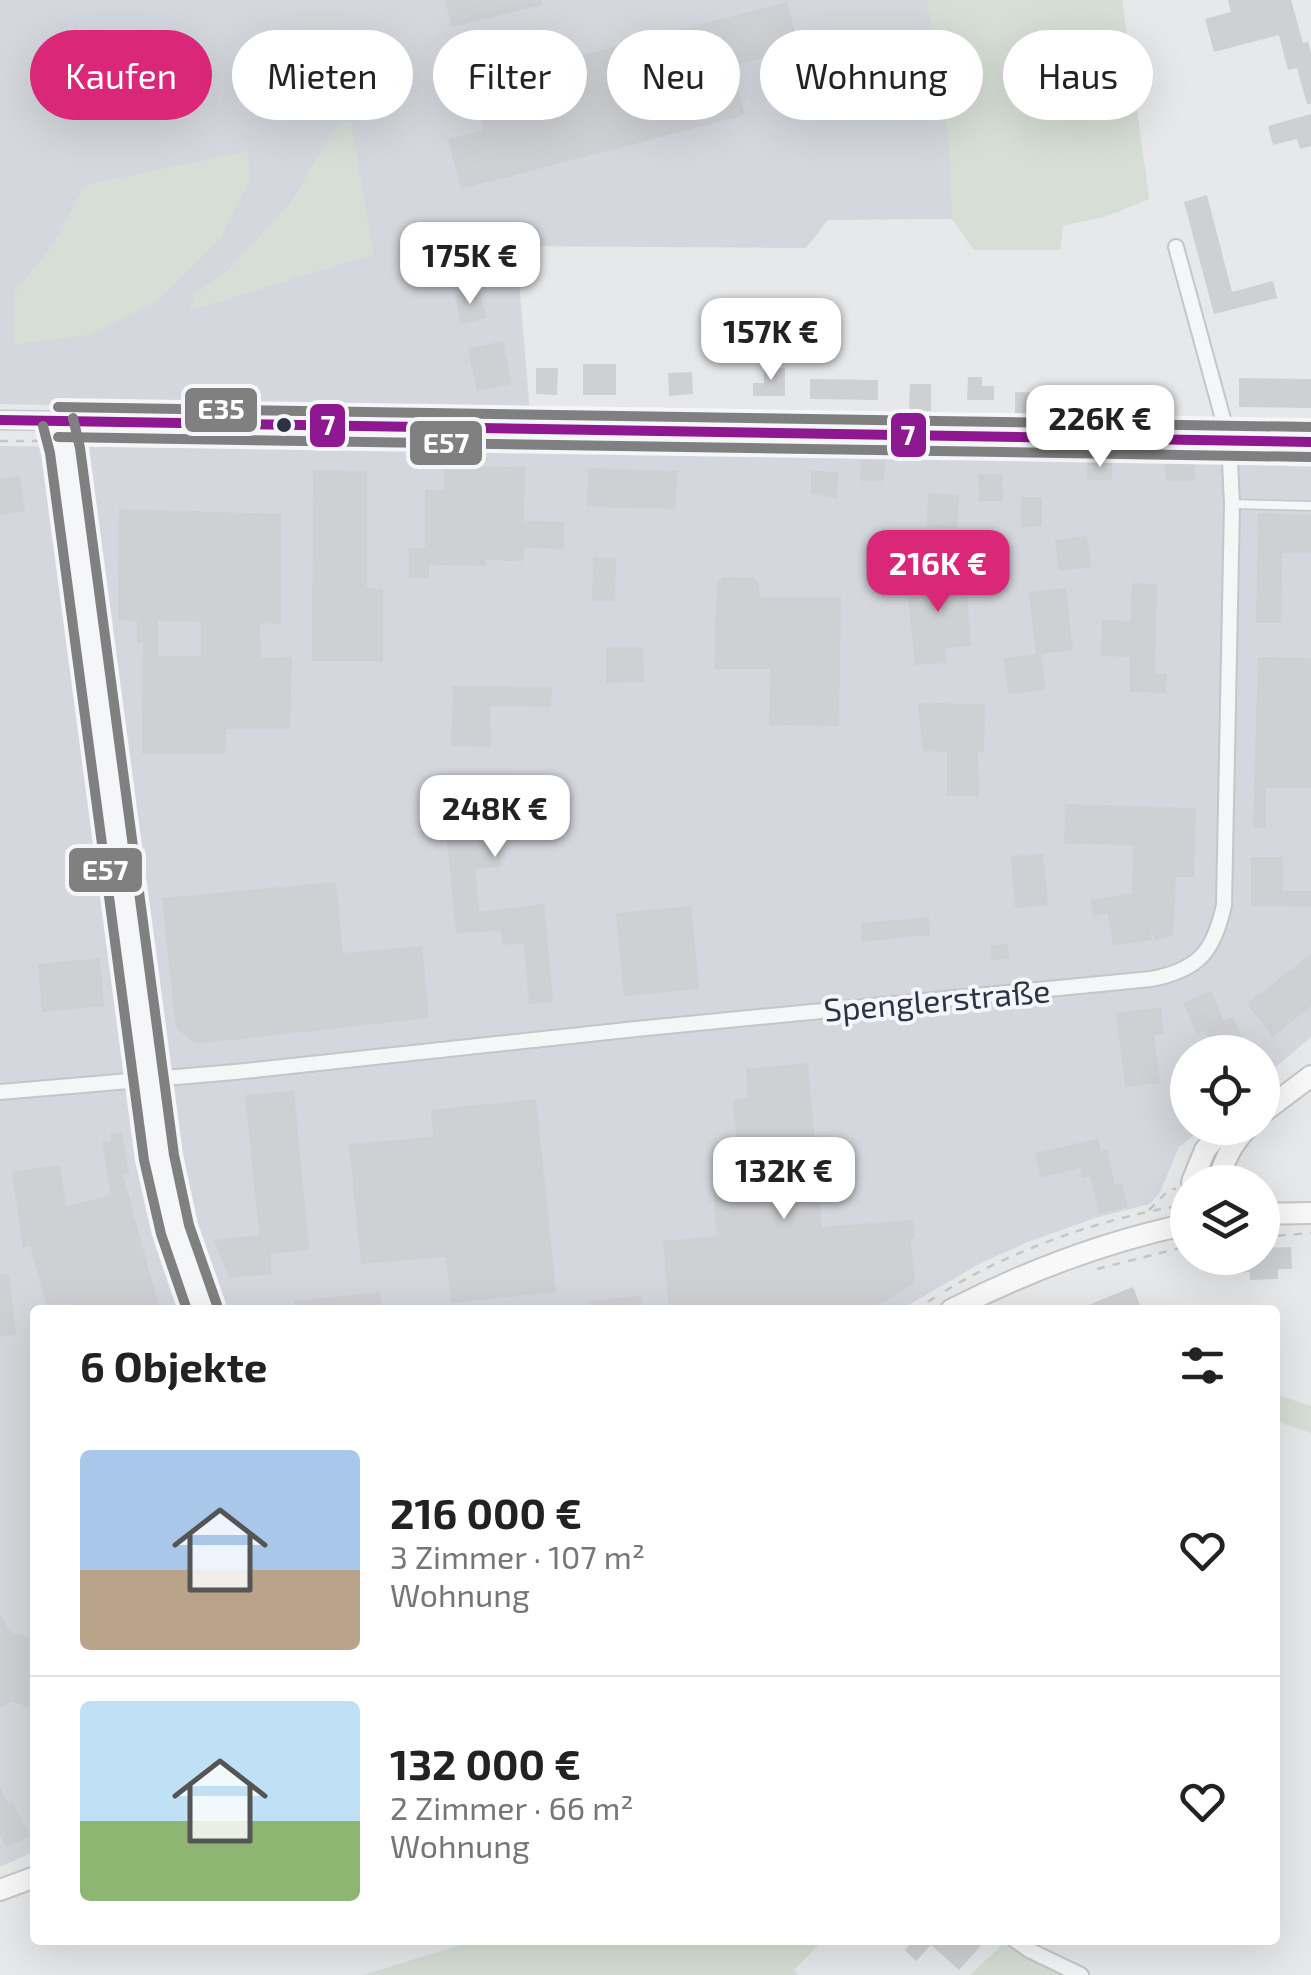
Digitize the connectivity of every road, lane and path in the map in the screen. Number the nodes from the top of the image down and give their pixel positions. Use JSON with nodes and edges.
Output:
{"nodes":[{"id":1,"x":1176,"y":247,"type":"dead end"},
{"id":2,"x":0,"y":420,"type":"edge"},
{"id":3,"x":58,"y":422,"type":"junction"},
{"id":4,"x":0,"y":441,"type":"edge"},
{"id":5,"x":1228,"y":441,"type":"junction"},
{"id":6,"x":63,"y":442,"type":"junction"},
{"id":7,"x":1311,"y":442,"type":"edge"},
{"id":8,"x":1232,"y":504,"type":"junction"},
{"id":9,"x":1311,"y":506,"type":"edge"},
{"id":10,"x":1311,"y":1060,"type":"edge"},
{"id":11,"x":1311,"y":1076,"type":"edge"},
{"id":12,"x":148,"y":1078,"type":"junction"},
{"id":13,"x":1280,"y":1083,"type":"edge"},
{"id":14,"x":0,"y":1092,"type":"edge"},
{"id":15,"x":1280,"y":1100,"type":"edge"},
{"id":16,"x":1170,"y":1188,"type":"edge"},
{"id":17,"x":1170,"y":1207,"type":"edge"},
{"id":18,"x":1311,"y":1213,"type":"edge"},
{"id":19,"x":1280,"y":1214,"type":"edge"},
{"id":20,"x":1170,"y":1228,"type":"edge"},
{"id":21,"x":1311,"y":1233,"type":"edge"},
{"id":22,"x":1280,"y":1236,"type":"edge"},
{"id":23,"x":1170,"y":1251,"type":"edge"},
{"id":24,"x":1094,"y":1270,"type":"dead end"},
{"id":25,"x":201,"y":1305,"type":"edge"},
{"id":26,"x":961,"y":1305,"type":"edge"},
{"id":27,"x":30,"y":1879,"type":"edge"},
{"id":28,"x":0,"y":1890,"type":"edge"},
{"id":29,"x":1022,"y":1945,"type":"edge"},
{"id":30,"x":1081,"y":1975,"type":"edge"}],
"edges":[{"from":1,"to":5,"type":"street","name":"Spenglerstraße"},
{"from":2,"to":3,"type":"street"},
{"from":3,"to":5,"type":"street"},
{"from":3,"to":6,"type":"street"},
{"from":4,"to":6,"type":"path"},
{"from":5,"to":7,"type":"street"},
{"from":5,"to":8,"type":"street","name":"Spenglerstraße"},
{"from":6,"to":12,"type":"street"},
{"from":8,"to":9,"type":"lane"},
{"from":8,"to":12,"type":"street","name":"Spenglerstraße"},
{"from":10,"to":13,"type":"main road"},
{"from":11,"to":15,"type":"main road"},
{"from":12,"to":14,"type":"street","name":"Spenglerstraße"},
{"from":12,"to":25,"type":"street"},
{"from":16,"to":17,"type":"path"},
{"from":18,"to":19,"type":"main road"},
{"from":20,"to":26,"type":"main road"},
{"from":21,"to":22,"type":"path"},
{"from":23,"to":24,"type":"path"},
{"from":27,"to":28,"type":"main road"},
{"from":29,"to":30,"type":"street"}]}
